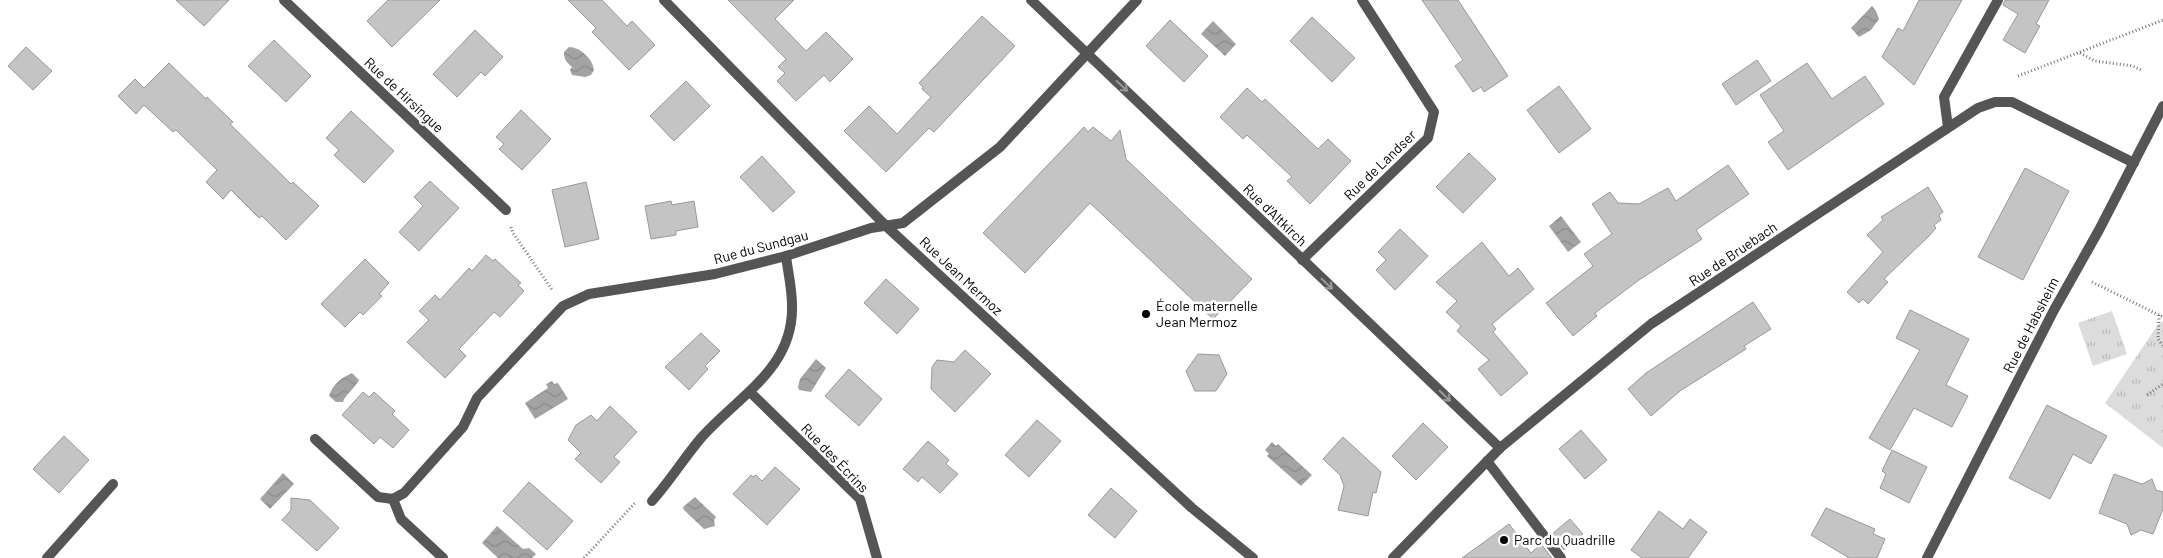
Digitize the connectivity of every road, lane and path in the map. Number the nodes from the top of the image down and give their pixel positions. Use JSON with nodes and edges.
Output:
{"nodes":[{"id":1,"x":284,"y":0,"type":"edge"},
{"id":2,"x":664,"y":0,"type":"edge"},
{"id":3,"x":1032,"y":0,"type":"edge"},
{"id":4,"x":1137,"y":0,"type":"edge"},
{"id":5,"x":1362,"y":0,"type":"edge"},
{"id":6,"x":1998,"y":0,"type":"edge"},
{"id":7,"x":2163,"y":20,"type":"edge"},
{"id":8,"x":1086,"y":53,"type":"junction"},
{"id":9,"x":2079,"y":53,"type":"junction"},
{"id":10,"x":2143,"y":71,"type":"dead end"},
{"id":11,"x":2018,"y":76,"type":"dead end"},
{"id":12,"x":2163,"y":106,"type":"edge"},
{"id":13,"x":1948,"y":127,"type":"junction"},
{"id":14,"x":2134,"y":163,"type":"junction"},
{"id":15,"x":506,"y":210,"type":"joint"},
{"id":16,"x":886,"y":226,"type":"junction"},
{"id":17,"x":786,"y":256,"type":"junction"},
{"id":18,"x":1302,"y":260,"type":"junction"},
{"id":19,"x":2092,"y":282,"type":"dead end"},
{"id":20,"x":556,"y":296,"type":"dead end"},
{"id":21,"x":2161,"y":316,"type":"edge"},
{"id":22,"x":2163,"y":346,"type":"edge"},
{"id":23,"x":2163,"y":384,"type":"edge"},
{"id":24,"x":750,"y":392,"type":"junction"},
{"id":25,"x":2146,"y":395,"type":"dead end"},
{"id":26,"x":315,"y":439,"type":"dead end"},
{"id":27,"x":1500,"y":448,"type":"junction"},
{"id":28,"x":1487,"y":461,"type":"junction"},
{"id":29,"x":113,"y":484,"type":"dead end"},
{"id":30,"x":641,"y":497,"type":"dead end"},
{"id":31,"x":394,"y":499,"type":"junction"},
{"id":32,"x":652,"y":501,"type":"dead end"},
{"id":33,"x":47,"y":558,"type":"edge"},
{"id":34,"x":443,"y":558,"type":"edge"},
{"id":35,"x":584,"y":558,"type":"edge"},
{"id":36,"x":877,"y":558,"type":"edge"},
{"id":37,"x":1253,"y":558,"type":"edge"},
{"id":38,"x":1393,"y":558,"type":"edge"},
{"id":39,"x":1561,"y":558,"type":"edge"},
{"id":40,"x":1927,"y":558,"type":"edge"}],
"edges":[{"from":1,"to":15,"type":"street","name":"Rue de Hirsingue"},
{"from":2,"to":16,"type":"street","name":"Rue Jean Mermoz"},
{"from":3,"to":8,"type":"street","name":"Rue d'Altkirch"},
{"from":4,"to":8,"type":"street","name":"Rue du Sundgau"},
{"from":5,"to":18,"type":"street","name":"Rue de Landser"},
{"from":6,"to":13,"type":"street"},
{"from":7,"to":9,"type":"path"},
{"from":8,"to":16,"type":"street","name":"Rue du Sundgau"},
{"from":8,"to":18,"type":"street","name":"Rue d'Altkirch","one_way":true},
{"from":9,"to":10,"type":"path"},
{"from":9,"to":11,"type":"path"},
{"from":12,"to":14,"type":"street","name":"Rue de Habsheim"},
{"from":13,"to":14,"type":"street","name":"Rue de Bruebach"},
{"from":13,"to":27,"type":"street","name":"Rue de Bruebach"},
{"from":14,"to":40,"type":"street","name":"Rue de Habsheim"},
{"from":15,"to":20,"type":"path"},
{"from":16,"to":17,"type":"street","name":"Rue du Sundgau"},
{"from":16,"to":37,"type":"street","name":"Rue Jean Mermoz"},
{"from":17,"to":24,"type":"street"},
{"from":17,"to":31,"type":"street","name":"Rue du Sundgau"},
{"from":18,"to":27,"type":"street","name":"Rue d'Altkirch","one_way":true},
{"from":19,"to":21,"type":"path"},
{"from":21,"to":22,"type":"path"},
{"from":23,"to":25,"type":"path"},
{"from":24,"to":32,"type":"street"},
{"from":24,"to":36,"type":"street","name":"Rue des Écrins"},
{"from":26,"to":31,"type":"street"},
{"from":27,"to":28,"type":"street","name":"Rue de Bruebach"},
{"from":28,"to":38,"type":"street","name":"Rue de Bruebach"},
{"from":28,"to":39,"type":"street"},
{"from":29,"to":33,"type":"street"},
{"from":30,"to":35,"type":"path"},
{"from":31,"to":34,"type":"street"}]}
